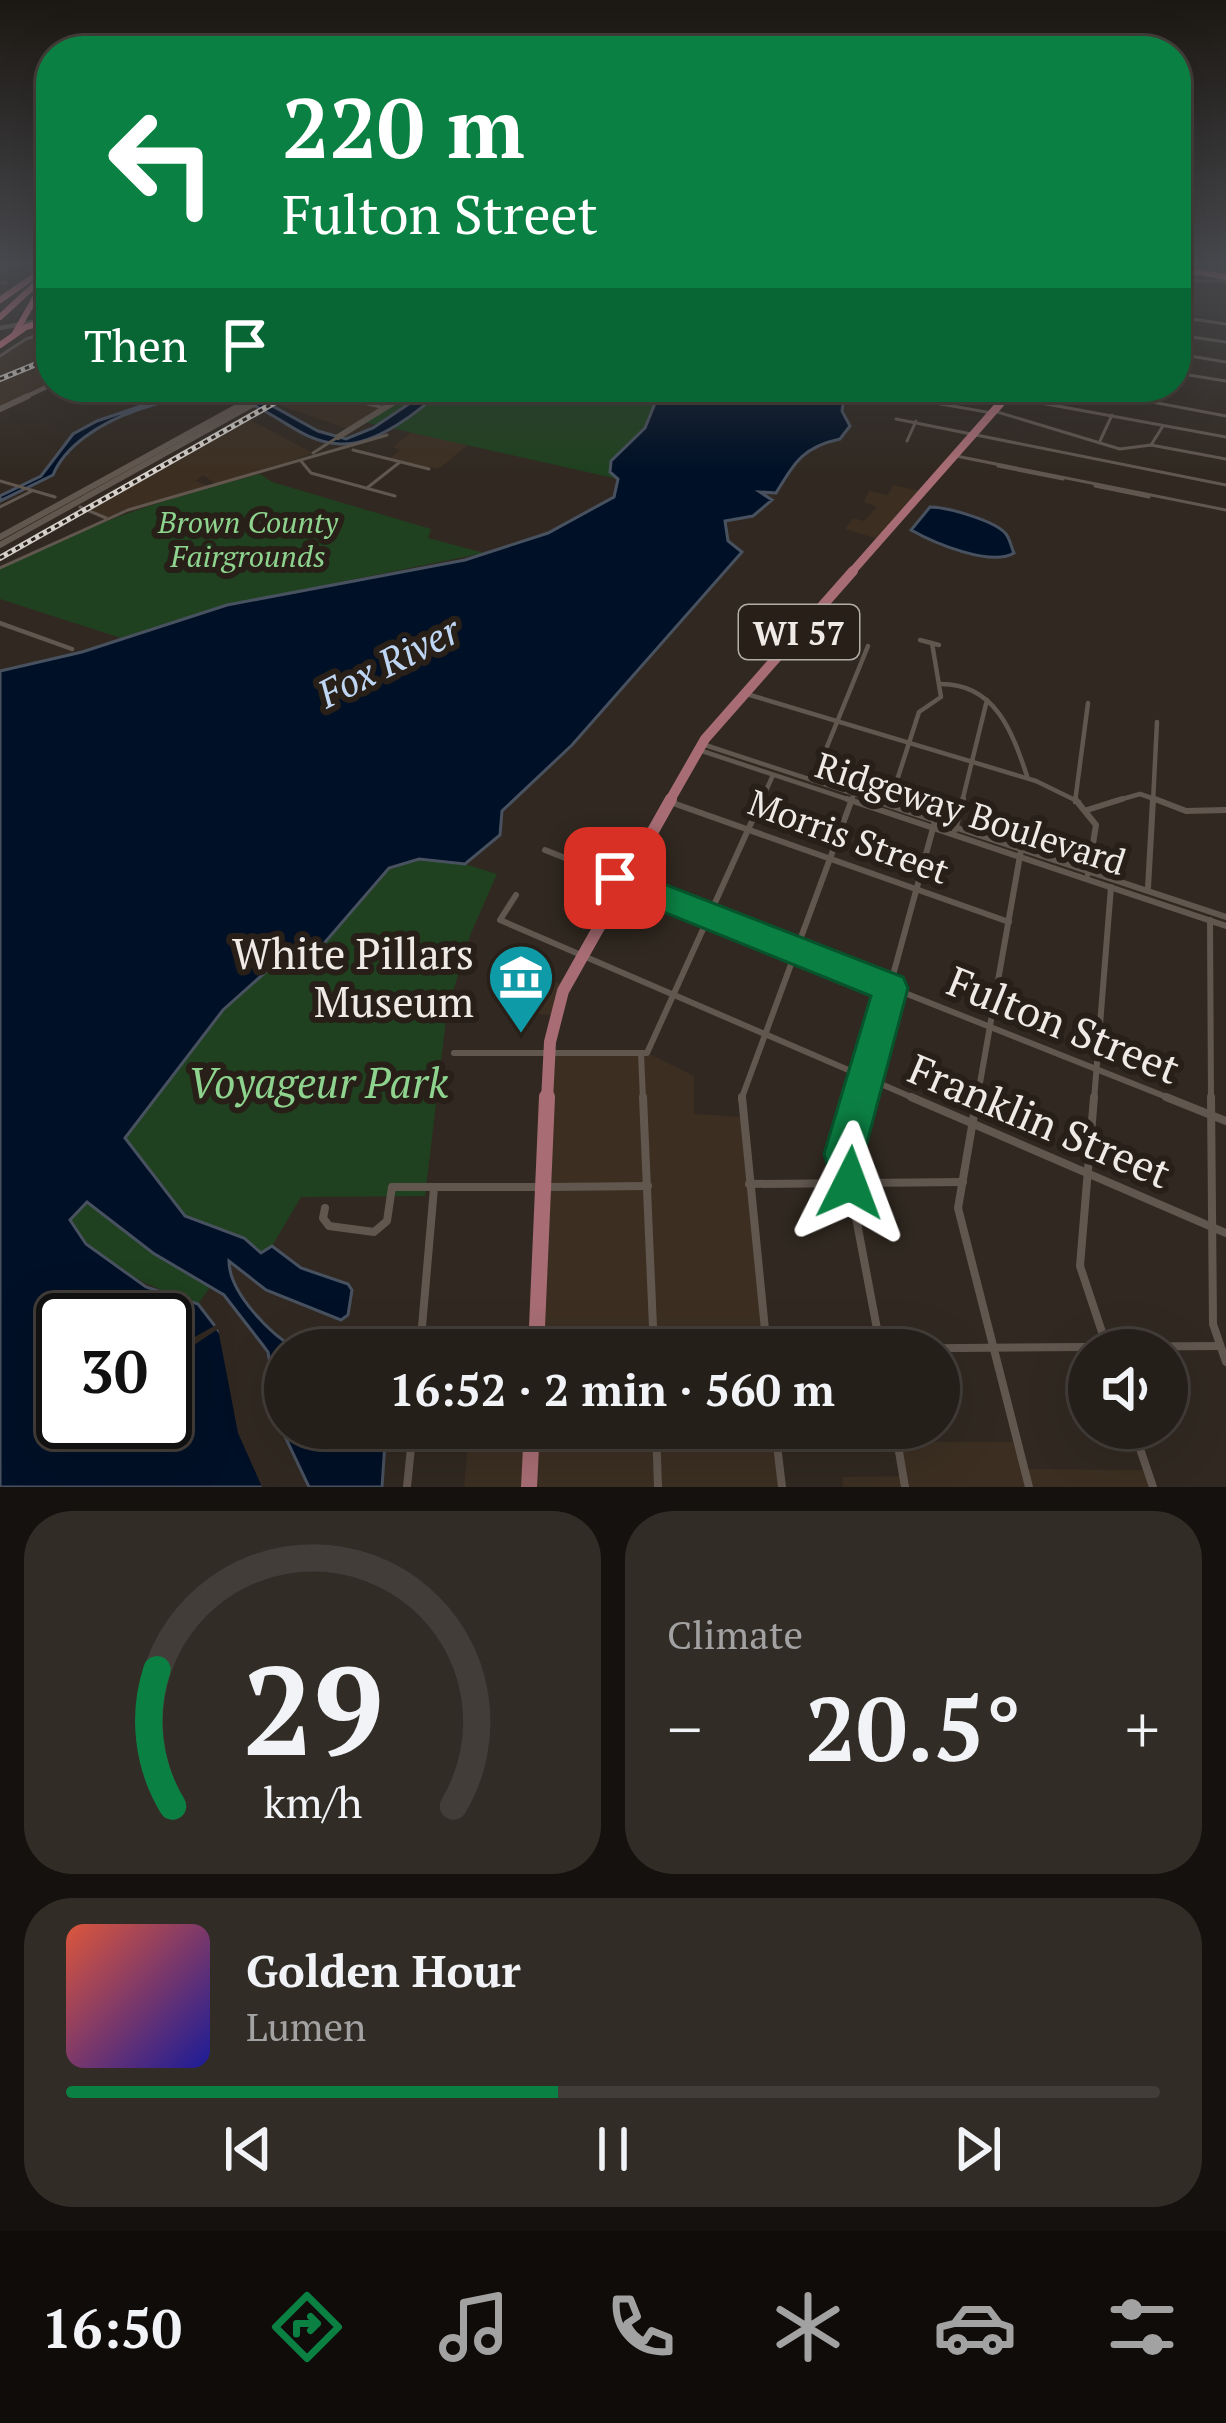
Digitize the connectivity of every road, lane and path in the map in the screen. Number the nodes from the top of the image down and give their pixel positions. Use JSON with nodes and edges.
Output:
{"nodes":[{"id":1,"x":15,"y":332,"type":"edge"},
{"id":2,"x":20,"y":332,"type":"edge"},
{"id":3,"x":14,"y":335,"type":"junction"},
{"id":4,"x":36,"y":335,"type":"edge"},
{"id":5,"x":1191,"y":337,"type":"edge"},
{"id":6,"x":1226,"y":343,"type":"edge"},
{"id":7,"x":0,"y":345,"type":"edge"},
{"id":8,"x":0,"y":356,"type":"edge"},
{"id":9,"x":1191,"y":358,"type":"edge"},
{"id":10,"x":1226,"y":362,"type":"edge"},
{"id":11,"x":1191,"y":375,"type":"edge"},
{"id":12,"x":1226,"y":381,"type":"edge"},
{"id":13,"x":36,"y":392,"type":"edge"},
{"id":14,"x":251,"y":402,"type":"joint"},
{"id":15,"x":358,"y":402,"type":"edge"},
{"id":16,"x":392,"y":402,"type":"edge"},
{"id":17,"x":930,"y":402,"type":"edge"},
{"id":18,"x":1002,"y":402,"type":"edge"},
{"id":19,"x":1045,"y":402,"type":"edge"},
{"id":20,"x":1151,"y":402,"type":"edge"},
{"id":21,"x":1174,"y":402,"type":"edge"},
{"id":22,"x":1174,"y":406,"type":"junction"},
{"id":23,"x":383,"y":408,"type":"junction"},
{"id":24,"x":0,"y":409,"type":"edge"},
{"id":25,"x":993,"y":412,"type":"junction"},
{"id":26,"x":1112,"y":415,"type":"junction"},
{"id":27,"x":1226,"y":416,"type":"edge"},
{"id":28,"x":896,"y":418,"type":"dead end"},
{"id":29,"x":916,"y":421,"type":"junction"},
{"id":30,"x":1163,"y":426,"type":"junction"},
{"id":31,"x":975,"y":433,"type":"junction"},
{"id":32,"x":387,"y":435,"type":"dead end"},
{"id":33,"x":338,"y":437,"type":"joint"},
{"id":34,"x":1226,"y":437,"type":"edge"},
{"id":35,"x":907,"y":441,"type":"dead end"},
{"id":36,"x":1100,"y":441,"type":"junction"},
{"id":37,"x":1151,"y":446,"type":"junction"},
{"id":38,"x":350,"y":449,"type":"junction"},
{"id":39,"x":313,"y":453,"type":"junction"},
{"id":40,"x":956,"y":456,"type":"junction"},
{"id":41,"x":299,"y":460,"type":"junction"},
{"id":42,"x":1226,"y":460,"type":"edge"},
{"id":43,"x":400,"y":462,"type":"junction"},
{"id":44,"x":430,"y":469,"type":"dead end"},
{"id":45,"x":0,"y":481,"type":"edge"},
{"id":46,"x":100,"y":482,"type":"junction"},
{"id":47,"x":1226,"y":485,"type":"edge"},
{"id":48,"x":367,"y":488,"type":"junction"},
{"id":49,"x":26,"y":489,"type":"junction"},
{"id":50,"x":395,"y":496,"type":"dead end"},
{"id":51,"x":55,"y":497,"type":"dead end"},
{"id":52,"x":73,"y":505,"type":"junction"},
{"id":53,"x":0,"y":507,"type":"edge"},
{"id":54,"x":1226,"y":512,"type":"edge"},
{"id":55,"x":106,"y":518,"type":"junction"},
{"id":56,"x":1,"y":538,"type":"edge"},
{"id":57,"x":0,"y":568,"type":"edge"},
{"id":58,"x":0,"y":623,"type":"edge"},
{"id":59,"x":920,"y":640,"type":"dead end"},
{"id":60,"x":868,"y":646,"type":"dead end"},
{"id":61,"x":72,"y":650,"type":"dead end"},
{"id":62,"x":941,"y":684,"type":"junction"},
{"id":63,"x":746,"y":693,"type":"junction"},
{"id":64,"x":987,"y":700,"type":"junction"},
{"id":65,"x":1088,"y":704,"type":"dead end"},
{"id":66,"x":837,"y":721,"type":"junction"},
{"id":67,"x":1157,"y":722,"type":"dead end"},
{"id":68,"x":909,"y":743,"type":"junction"},
{"id":69,"x":701,"y":747,"type":"junction"},
{"id":70,"x":971,"y":762,"type":"junction"},
{"id":71,"x":774,"y":772,"type":"junction"},
{"id":72,"x":1028,"y":776,"type":"junction"},
{"id":73,"x":813,"y":781,"type":"junction"},
{"id":74,"x":852,"y":798,"type":"junction"},
{"id":75,"x":1153,"y":800,"type":"junction"},
{"id":76,"x":670,"y":802,"type":"junction"},
{"id":77,"x":1075,"y":802,"type":"junction"},
{"id":78,"x":888,"y":810,"type":"junction"},
{"id":79,"x":1087,"y":810,"type":"junction"},
{"id":80,"x":1226,"y":810,"type":"edge"},
{"id":81,"x":934,"y":825,"type":"junction"},
{"id":82,"x":749,"y":830,"type":"junction"},
{"id":83,"x":955,"y":832,"type":"junction"},
{"id":84,"x":545,"y":850,"type":"dead end"},
{"id":85,"x":1021,"y":854,"type":"junction"},
{"id":86,"x":830,"y":859,"type":"junction"},
{"id":87,"x":1087,"y":876,"type":"junction"},
{"id":88,"x":625,"y":882,"type":"junction"},
{"id":89,"x":1111,"y":884,"type":"junction"},
{"id":90,"x":917,"y":890,"type":"junction"},
{"id":91,"x":516,"y":895,"type":"dead end"},
{"id":92,"x":1147,"y":895,"type":"junction"},
{"id":93,"x":710,"y":916,"type":"junction"},
{"id":94,"x":1210,"y":917,"type":"junction"},
{"id":95,"x":1226,"y":917,"type":"edge"},
{"id":96,"x":1010,"y":922,"type":"junction"},
{"id":97,"x":1226,"y":926,"type":"edge"},
{"id":98,"x":796,"y":950,"type":"junction"},
{"id":99,"x":584,"y":956,"type":"junction"},
{"id":100,"x":891,"y":988,"type":"junction"},
{"id":101,"x":674,"y":994,"type":"junction"},
{"id":102,"x":991,"y":1028,"type":"junction"},
{"id":103,"x":766,"y":1034,"type":"junction"},
{"id":104,"x":550,"y":1052,"type":"junction"},
{"id":105,"x":454,"y":1053,"type":"dead end"},
{"id":106,"x":644,"y":1053,"type":"junction"},
{"id":107,"x":1097,"y":1070,"type":"junction"},
{"id":108,"x":866,"y":1078,"type":"junction"},
{"id":109,"x":1212,"y":1116,"type":"junction"},
{"id":110,"x":1226,"y":1121,"type":"edge"},
{"id":111,"x":973,"y":1124,"type":"junction"},
{"id":112,"x":1088,"y":1173,"type":"junction"},
{"id":113,"x":963,"y":1182,"type":"junction"},
{"id":114,"x":850,"y":1183,"type":"junction"},
{"id":115,"x":749,"y":1184,"type":"junction"},
{"id":116,"x":434,"y":1186,"type":"junction"},
{"id":117,"x":648,"y":1186,"type":"junction"},
{"id":118,"x":543,"y":1187,"type":"junction"},
{"id":119,"x":325,"y":1208,"type":"dead end"},
{"id":120,"x":1213,"y":1227,"type":"junction"},
{"id":121,"x":1226,"y":1233,"type":"edge"},
{"id":122,"x":419,"y":1329,"type":"edge"},
{"id":123,"x":537,"y":1329,"type":"edge"},
{"id":124,"x":653,"y":1329,"type":"edge"},
{"id":125,"x":765,"y":1329,"type":"edge"},
{"id":126,"x":877,"y":1329,"type":"edge"},
{"id":127,"x":1101,"y":1329,"type":"edge"},
{"id":128,"x":1220,"y":1346,"type":"junction"},
{"id":129,"x":1188,"y":1347,"type":"edge"},
{"id":130,"x":960,"y":1348,"type":"edge"},
{"id":131,"x":994,"y":1348,"type":"junction"},
{"id":132,"x":1068,"y":1348,"type":"edge"},
{"id":133,"x":1226,"y":1362,"type":"edge"},
{"id":134,"x":410,"y":1449,"type":"edge"},
{"id":135,"x":531,"y":1449,"type":"edge"},
{"id":136,"x":657,"y":1449,"type":"edge"},
{"id":137,"x":777,"y":1449,"type":"edge"},
{"id":138,"x":899,"y":1449,"type":"edge"},
{"id":139,"x":1140,"y":1449,"type":"edge"},
{"id":140,"x":407,"y":1487,"type":"edge"},
{"id":141,"x":530,"y":1487,"type":"edge"},
{"id":142,"x":658,"y":1487,"type":"edge"},
{"id":143,"x":782,"y":1487,"type":"edge"},
{"id":144,"x":905,"y":1487,"type":"edge"},
{"id":145,"x":1029,"y":1487,"type":"edge"},
{"id":146,"x":1153,"y":1487,"type":"edge"}],
"edges":[{"from":1,"to":3,"type":"highway"},
{"from":2,"to":3,"type":"highway"},
{"from":3,"to":7,"type":"highway"},
{"from":4,"to":8,"type":"street"},
{"from":5,"to":6,"type":"street"},
{"from":9,"to":10,"type":"street"},
{"from":11,"to":12,"type":"street"},
{"from":13,"to":24,"type":"main road"},
{"from":14,"to":46,"type":"main road"},
{"from":14,"to":52,"type":"main road"},
{"from":15,"to":23,"type":"street"},
{"from":16,"to":23,"type":"main road"},
{"from":17,"to":25,"type":"street"},
{"from":18,"to":25,"type":"main road","number":"WI 57"},
{"from":19,"to":26,"type":"street"},
{"from":20,"to":22,"type":"street"},
{"from":21,"to":22,"type":"street"},
{"from":22,"to":27,"type":"street"},
{"from":23,"to":33,"type":"main road"},
{"from":25,"to":31,"type":"main road","number":"WI 57"},
{"from":25,"to":36,"type":"street"},
{"from":26,"to":30,"type":"street"},
{"from":26,"to":36,"type":"street"},
{"from":28,"to":29,"type":"street"},
{"from":29,"to":31,"type":"street"},
{"from":29,"to":35,"type":"street"},
{"from":30,"to":34,"type":"street"},
{"from":30,"to":37,"type":"street"},
{"from":31,"to":40,"type":"main road","number":"WI 57"},
{"from":31,"to":47,"type":"street"},
{"from":32,"to":38,"type":"street"},
{"from":33,"to":39,"type":"street"},
{"from":36,"to":37,"type":"street"},
{"from":37,"to":42,"type":"street"},
{"from":38,"to":39,"type":"street"},
{"from":38,"to":43,"type":"street"},
{"from":39,"to":41,"type":"street"},
{"from":40,"to":54,"type":"street"},
{"from":40,"to":63,"type":"main road","number":"WI 57"},
{"from":41,"to":48,"type":"street"},
{"from":41,"to":55,"type":"street"},
{"from":43,"to":44,"type":"street"},
{"from":43,"to":48,"type":"street"},
{"from":45,"to":49,"type":"street"},
{"from":46,"to":52,"type":"main road"},
{"from":46,"to":56,"type":"main road"},
{"from":48,"to":50,"type":"street"},
{"from":49,"to":51,"type":"street"},
{"from":49,"to":53,"type":"street"},
{"from":52,"to":55,"type":"street"},
{"from":52,"to":56,"type":"main road"},
{"from":52,"to":56,"type":"main road"},
{"from":55,"to":57,"type":"street"},
{"from":58,"to":61,"type":"street"},
{"from":59,"to":62,"type":"street"},
{"from":60,"to":66,"type":"street"},
{"from":62,"to":64,"type":"street"},
{"from":62,"to":68,"type":"street"},
{"from":63,"to":66,"type":"street"},
{"from":63,"to":69,"type":"main road","number":"WI 57"},
{"from":64,"to":70,"type":"street"},
{"from":64,"to":72,"type":"street"},
{"from":65,"to":77,"type":"street"},
{"from":66,"to":68,"type":"street"},
{"from":66,"to":73,"type":"street"},
{"from":67,"to":75,"type":"street"},
{"from":68,"to":70,"type":"street"},
{"from":68,"to":78,"type":"street"},
{"from":69,"to":71,"type":"street","name":"Ridgeway Boulevard"},
{"from":69,"to":76,"type":"main road","number":"WI 57"},
{"from":70,"to":72,"type":"street"},
{"from":70,"to":83,"type":"street"},
{"from":71,"to":73,"type":"street","name":"Ridgeway Boulevard"},
{"from":71,"to":74,"type":"street","name":"Ridgeway Boulevard"},
{"from":71,"to":82,"type":"street"},
{"from":72,"to":77,"type":"street"},
{"from":73,"to":74,"type":"street","name":"Ridgeway Boulevard"},
{"from":74,"to":78,"type":"street","name":"Ridgeway Boulevard"},
{"from":74,"to":86,"type":"street"},
{"from":75,"to":79,"type":"street"},
{"from":75,"to":80,"type":"street"},
{"from":75,"to":92,"type":"street"},
{"from":76,"to":82,"type":"street","name":"Morris Street"},
{"from":76,"to":88,"type":"main road","number":"WI 57"},
{"from":77,"to":79,"type":"street"},
{"from":78,"to":81,"type":"street","name":"Ridgeway Boulevard"},
{"from":79,"to":87,"type":"street"},
{"from":81,"to":83,"type":"street","name":"Ridgeway Boulevard"},
{"from":81,"to":90,"type":"street"},
{"from":82,"to":86,"type":"street","name":"Morris Street"},
{"from":82,"to":93,"type":"street"},
{"from":83,"to":85,"type":"street","name":"Ridgeway Boulevard"},
{"from":84,"to":88,"type":"street","name":"Fulton Street"},
{"from":85,"to":87,"type":"street","name":"Ridgeway Boulevard"},
{"from":85,"to":96,"type":"street"},
{"from":86,"to":90,"type":"street","name":"Morris Street"},
{"from":86,"to":98,"type":"street"},
{"from":87,"to":89,"type":"street","name":"Ridgeway Boulevard"},
{"from":88,"to":93,"type":"street","name":"Fulton Street"},
{"from":88,"to":99,"type":"main road","number":"WI 57"},
{"from":89,"to":92,"type":"street","name":"Ridgeway Boulevard"},
{"from":89,"to":107,"type":"street"},
{"from":90,"to":96,"type":"street","name":"Morris Street"},
{"from":90,"to":100,"type":"street"},
{"from":91,"to":99,"type":"street","name":"Franklin Street"},
{"from":92,"to":94,"type":"street","name":"Ridgeway Boulevard"},
{"from":93,"to":98,"type":"street","name":"Fulton Street"},
{"from":93,"to":101,"type":"street"},
{"from":94,"to":95,"type":"street","name":"Ridgeway Boulevard"},
{"from":94,"to":97,"type":"street","name":"Ridgeway Boulevard"},
{"from":94,"to":109,"type":"street"},
{"from":96,"to":102,"type":"street"},
{"from":98,"to":100,"type":"street","name":"Fulton Street"},
{"from":98,"to":103,"type":"street"},
{"from":99,"to":101,"type":"street","name":"Franklin Street"},
{"from":99,"to":104,"type":"main road","number":"WI 57"},
{"from":100,"to":102,"type":"street","name":"Fulton Street"},
{"from":100,"to":108,"type":"street"},
{"from":101,"to":103,"type":"street","name":"Franklin Street"},
{"from":101,"to":106,"type":"street"},
{"from":102,"to":107,"type":"street","name":"Fulton Street"},
{"from":102,"to":111,"type":"street"},
{"from":103,"to":108,"type":"street","name":"Franklin Street"},
{"from":103,"to":115,"type":"street"},
{"from":104,"to":105,"type":"street"},
{"from":104,"to":106,"type":"street"},
{"from":104,"to":118,"type":"main road","number":"WI 57"},
{"from":106,"to":117,"type":"street"},
{"from":107,"to":109,"type":"street","name":"Fulton Street"},
{"from":107,"to":112,"type":"street"},
{"from":108,"to":111,"type":"street","name":"Franklin Street"},
{"from":108,"to":114,"type":"street"},
{"from":109,"to":110,"type":"street","name":"Fulton Street"},
{"from":109,"to":120,"type":"street"},
{"from":111,"to":112,"type":"street","name":"Franklin Street"},
{"from":111,"to":113,"type":"street"},
{"from":112,"to":120,"type":"street","name":"Franklin Street"},
{"from":112,"to":127,"type":"street"},
{"from":113,"to":114,"type":"street"},
{"from":113,"to":131,"type":"street"},
{"from":114,"to":115,"type":"street"},
{"from":114,"to":126,"type":"street"},
{"from":115,"to":125,"type":"street"},
{"from":116,"to":118,"type":"street"},
{"from":116,"to":119,"type":"street"},
{"from":116,"to":122,"type":"street"},
{"from":117,"to":118,"type":"street"},
{"from":117,"to":124,"type":"street"},
{"from":118,"to":123,"type":"main road","number":"WI 57"},
{"from":120,"to":121,"type":"street","name":"Franklin Street"},
{"from":120,"to":128,"type":"street"},
{"from":128,"to":129,"type":"street"},
{"from":128,"to":133,"type":"street"},
{"from":130,"to":131,"type":"street"},
{"from":131,"to":132,"type":"street"},
{"from":131,"to":145,"type":"street"},
{"from":134,"to":140,"type":"street"},
{"from":135,"to":141,"type":"main road"},
{"from":136,"to":142,"type":"street"},
{"from":137,"to":143,"type":"street"},
{"from":138,"to":144,"type":"street"},
{"from":139,"to":146,"type":"street"}]}
